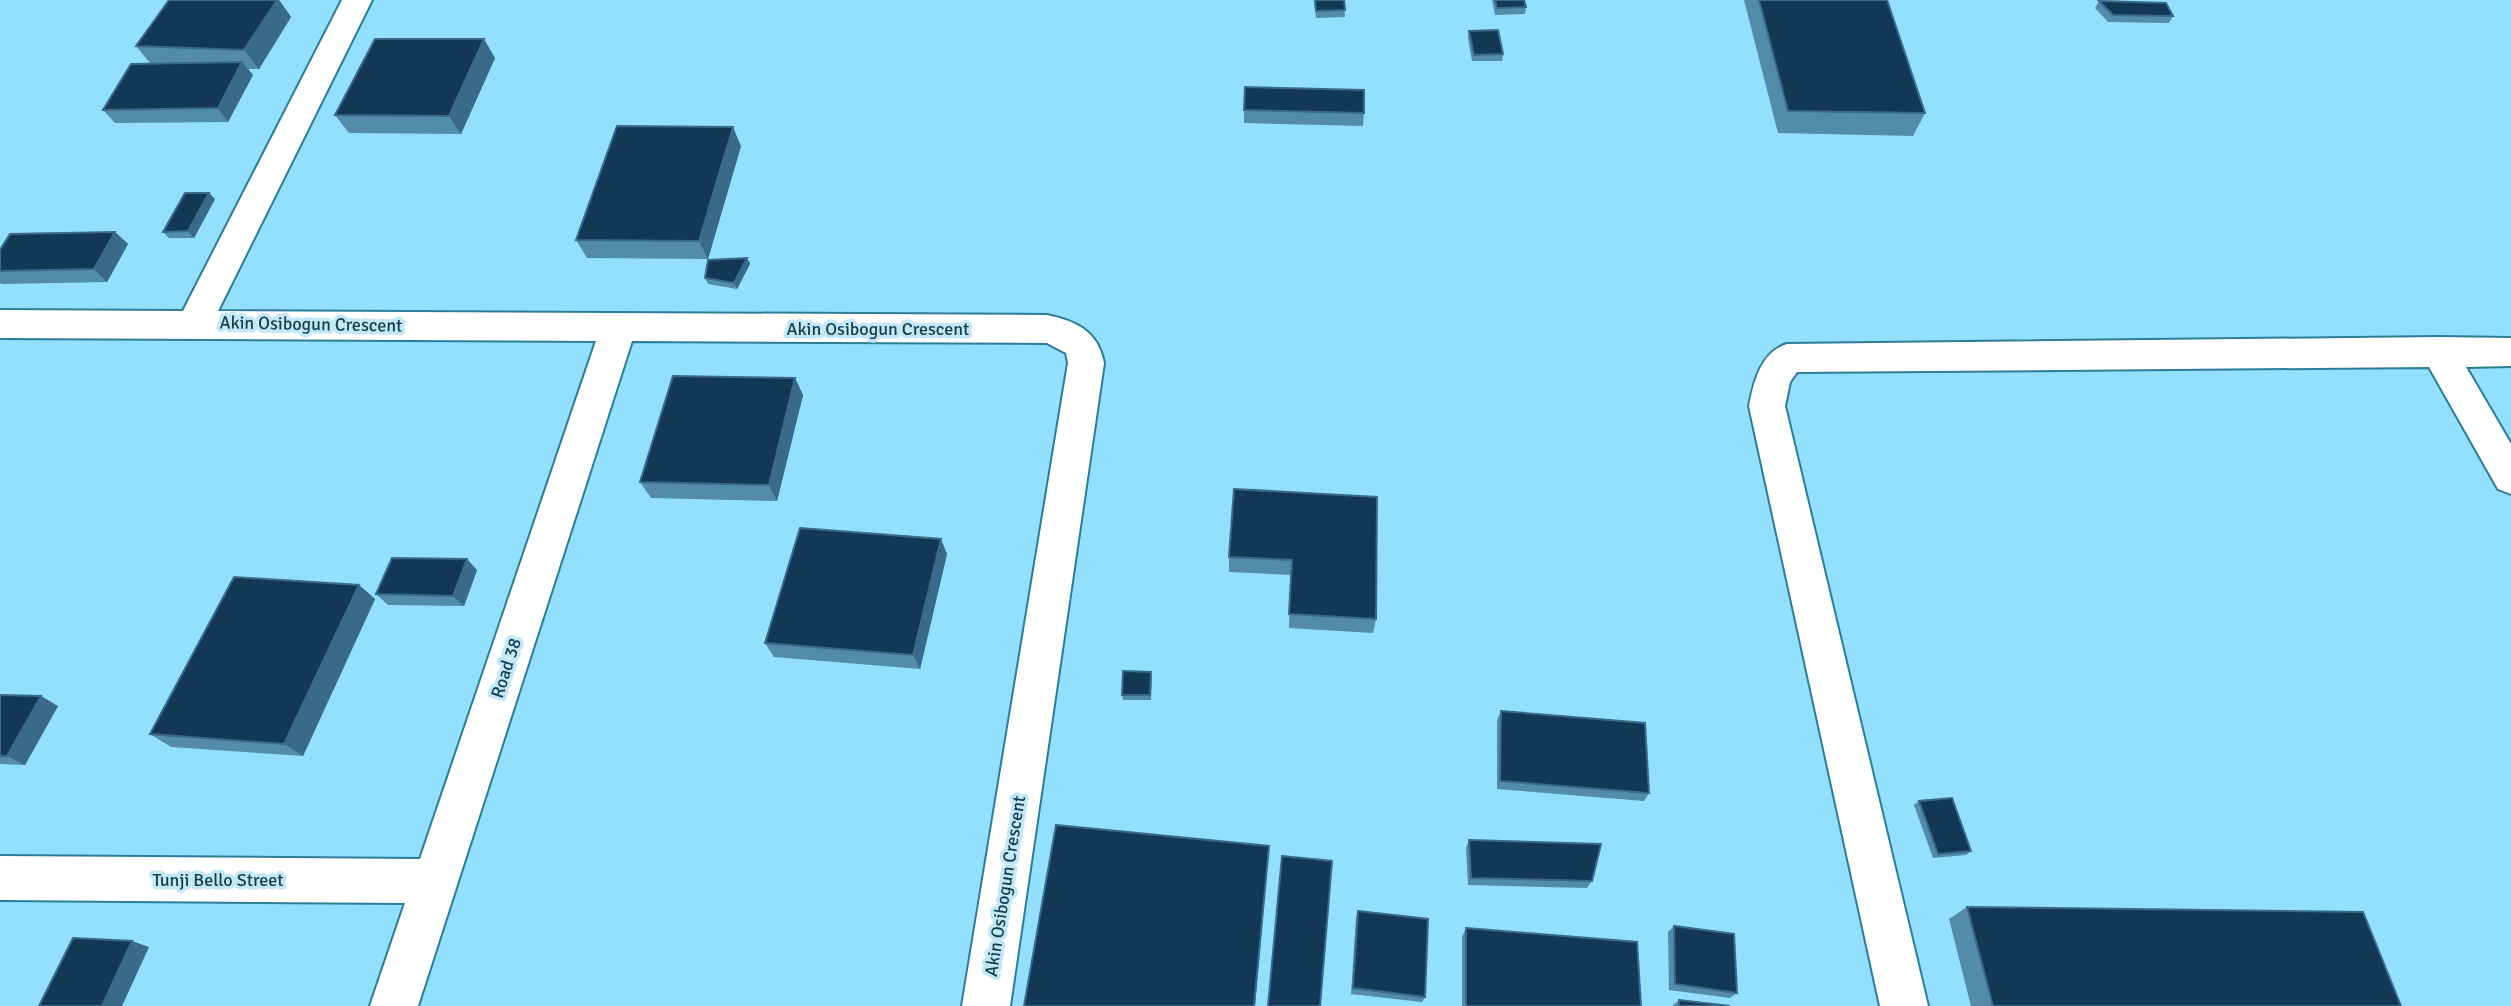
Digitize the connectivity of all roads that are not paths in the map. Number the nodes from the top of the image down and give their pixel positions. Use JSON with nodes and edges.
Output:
{"nodes":[{"id":1,"x":357,"y":0,"type":"edge"},
{"id":2,"x":195,"y":322,"type":"junction"},
{"id":3,"x":0,"y":324,"type":"edge"},
{"id":4,"x":618,"y":329,"type":"junction"},
{"id":5,"x":2438,"y":351,"type":"junction"},
{"id":6,"x":2511,"y":352,"type":"edge"},
{"id":7,"x":2511,"y":478,"type":"edge"},
{"id":8,"x":0,"y":878,"type":"edge"},
{"id":9,"x":436,"y":881,"type":"junction"},
{"id":10,"x":394,"y":1006,"type":"edge"},
{"id":11,"x":986,"y":1006,"type":"edge"},
{"id":12,"x":1904,"y":1006,"type":"edge"}],
"edges":[{"from":1,"to":2,"type":"street"},
{"from":2,"to":3,"type":"street","name":"Akin Osibogun Crescent"},
{"from":2,"to":4,"type":"street","name":"Akin Osibogun Crescent"},
{"from":4,"to":9,"type":"street","name":"Road 38"},
{"from":4,"to":11,"type":"street","name":"Akin Osibogun Crescent"},
{"from":5,"to":6,"type":"street"},
{"from":5,"to":7,"type":"street"},
{"from":5,"to":12,"type":"street"},
{"from":8,"to":9,"type":"street","name":"Tunji Bello Street"},
{"from":9,"to":10,"type":"street","name":"Road 38"}]}
